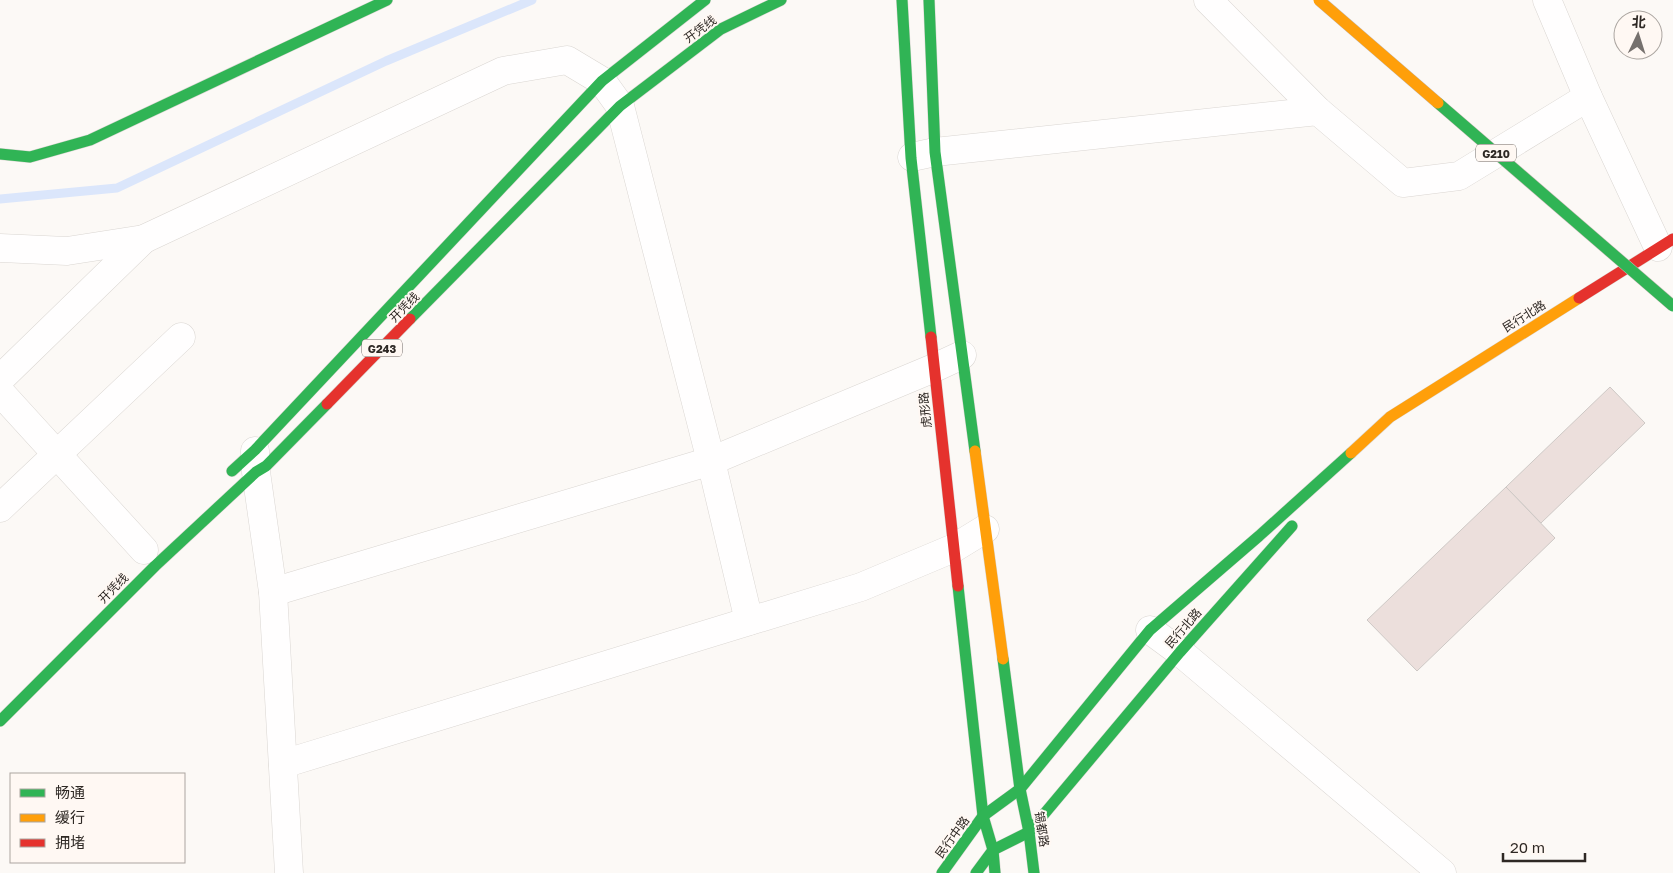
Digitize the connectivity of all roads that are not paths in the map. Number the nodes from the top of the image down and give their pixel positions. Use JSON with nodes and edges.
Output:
{"nodes":[{"id":1,"x":387,"y":0,"type":"edge"},
{"id":2,"x":705,"y":0,"type":"edge"},
{"id":3,"x":781,"y":0,"type":"edge"},
{"id":4,"x":902,"y":0,"type":"edge"},
{"id":5,"x":928,"y":0,"type":"edge"},
{"id":6,"x":1208,"y":0,"type":"edge"},
{"id":7,"x":1319,"y":0,"type":"edge"},
{"id":8,"x":1547,"y":0,"type":"edge"},
{"id":9,"x":602,"y":81,"type":"junction"},
{"id":10,"x":1588,"y":97,"type":"junction"},
{"id":11,"x":620,"y":106,"type":"junction"},
{"id":12,"x":1318,"y":111,"type":"junction"},
{"id":13,"x":0,"y":154,"type":"edge"},
{"id":14,"x":923,"y":155,"type":"junction"},
{"id":15,"x":144,"y":239,"type":"junction"},
{"id":16,"x":1665,"y":243,"type":"edge"},
{"id":17,"x":0,"y":248,"type":"edge"},
{"id":18,"x":1673,"y":306,"type":"edge"},
{"id":19,"x":181,"y":337,"type":"dead end"},
{"id":20,"x":962,"y":355,"type":"junction"},
{"id":21,"x":934,"y":368,"type":"junction"},
{"id":22,"x":0,"y":379,"type":"edge"},
{"id":23,"x":0,"y":392,"type":"edge"},
{"id":24,"x":1390,"y":417,"type":"junction"},
{"id":25,"x":56,"y":453,"type":"junction"},
{"id":26,"x":256,"y":461,"type":"junction"},
{"id":27,"x":711,"y":461,"type":"junction"},
{"id":28,"x":226,"y":477,"type":"dead end"},
{"id":29,"x":1311,"y":505,"type":"dead end"},
{"id":30,"x":0,"y":508,"type":"edge"},
{"id":31,"x":1298,"y":520,"type":"dead end"},
{"id":32,"x":986,"y":529,"type":"junction"},
{"id":33,"x":954,"y":548,"type":"junction"},
{"id":34,"x":145,"y":550,"type":"dead end"},
{"id":35,"x":273,"y":592,"type":"junction"},
{"id":36,"x":749,"y":621,"type":"junction"},
{"id":37,"x":1150,"y":630,"type":"junction"},
{"id":38,"x":1180,"y":652,"type":"junction"},
{"id":39,"x":0,"y":721,"type":"edge"},
{"id":40,"x":283,"y":764,"type":"junction"},
{"id":41,"x":1020,"y":789,"type":"junction"},
{"id":42,"x":984,"y":816,"type":"junction"},
{"id":43,"x":1029,"y":832,"type":"junction"},
{"id":44,"x":993,"y":850,"type":"junction"},
{"id":45,"x":289,"y":873,"type":"edge"},
{"id":46,"x":942,"y":873,"type":"edge"},
{"id":47,"x":976,"y":873,"type":"edge"},
{"id":48,"x":995,"y":873,"type":"edge"},
{"id":49,"x":1034,"y":873,"type":"edge"},
{"id":50,"x":1442,"y":873,"type":"edge"}],
"edges":[{"from":1,"to":13,"type":"main road"},
{"from":2,"to":9,"type":"main road","name":"开凭线","number":"G243"},
{"from":3,"to":11,"type":"main road","name":"开凭线","number":"G243"},
{"from":4,"to":14,"type":"main road","name":"虎形路"},
{"from":5,"to":14,"type":"main road","name":"虎形路"},
{"from":6,"to":12,"type":"street"},
{"from":7,"to":18,"type":"main road","number":"G210","bridge":true},
{"from":8,"to":10,"type":"street"},
{"from":9,"to":11,"type":"street"},
{"from":9,"to":15,"type":"street"},
{"from":9,"to":26,"type":"main road","name":"开凭线","number":"G243"},
{"from":10,"to":12,"type":"street"},
{"from":10,"to":16,"type":"street"},
{"from":11,"to":26,"type":"main road","name":"开凭线","number":"G243"},
{"from":11,"to":27,"type":"street"},
{"from":12,"to":14,"type":"street"},
{"from":14,"to":20,"type":"main road","name":"虎形路"},
{"from":14,"to":21,"type":"main road","name":"虎形路"},
{"from":15,"to":17,"type":"street"},
{"from":15,"to":22,"type":"street"},
{"from":16,"to":24,"type":"main road","name":"民行北路"},
{"from":19,"to":25,"type":"street"},
{"from":20,"to":21,"type":"street"},
{"from":20,"to":32,"type":"main road","name":"虎形路"},
{"from":21,"to":27,"type":"street"},
{"from":21,"to":33,"type":"main road","name":"虎形路"},
{"from":23,"to":25,"type":"street"},
{"from":24,"to":29,"type":"main road","name":"民行北路"},
{"from":24,"to":37,"type":"main road","name":"民行北路"},
{"from":25,"to":30,"type":"street"},
{"from":25,"to":34,"type":"street"},
{"from":26,"to":28,"type":"main road","name":"开凭线","number":"G243"},
{"from":26,"to":35,"type":"street"},
{"from":26,"to":39,"type":"main road","name":"开凭线","number":"G243"},
{"from":27,"to":35,"type":"street"},
{"from":27,"to":36,"type":"street"},
{"from":31,"to":38,"type":"main road","name":"民行北路"},
{"from":32,"to":33,"type":"street"},
{"from":32,"to":41,"type":"main road","name":"虎形路"},
{"from":33,"to":36,"type":"street"},
{"from":33,"to":42,"type":"main road","name":"虎形路"},
{"from":35,"to":40,"type":"street"},
{"from":36,"to":40,"type":"street"},
{"from":37,"to":38,"type":"street"},
{"from":37,"to":41,"type":"main road","name":"民行北路"},
{"from":38,"to":43,"type":"main road","name":"民行北路"},
{"from":38,"to":50,"type":"street"},
{"from":40,"to":45,"type":"street"},
{"from":41,"to":42,"type":"main road","name":"民行北路"},
{"from":41,"to":43,"type":"main road","name":"锡都路"},
{"from":42,"to":44,"type":"main road"},
{"from":42,"to":46,"type":"main road","name":"民行中路"},
{"from":43,"to":44,"type":"main road","name":"民行北路"},
{"from":43,"to":49,"type":"main road","name":"锡都路"},
{"from":44,"to":47,"type":"main road"},
{"from":44,"to":48,"type":"main road"}]}
